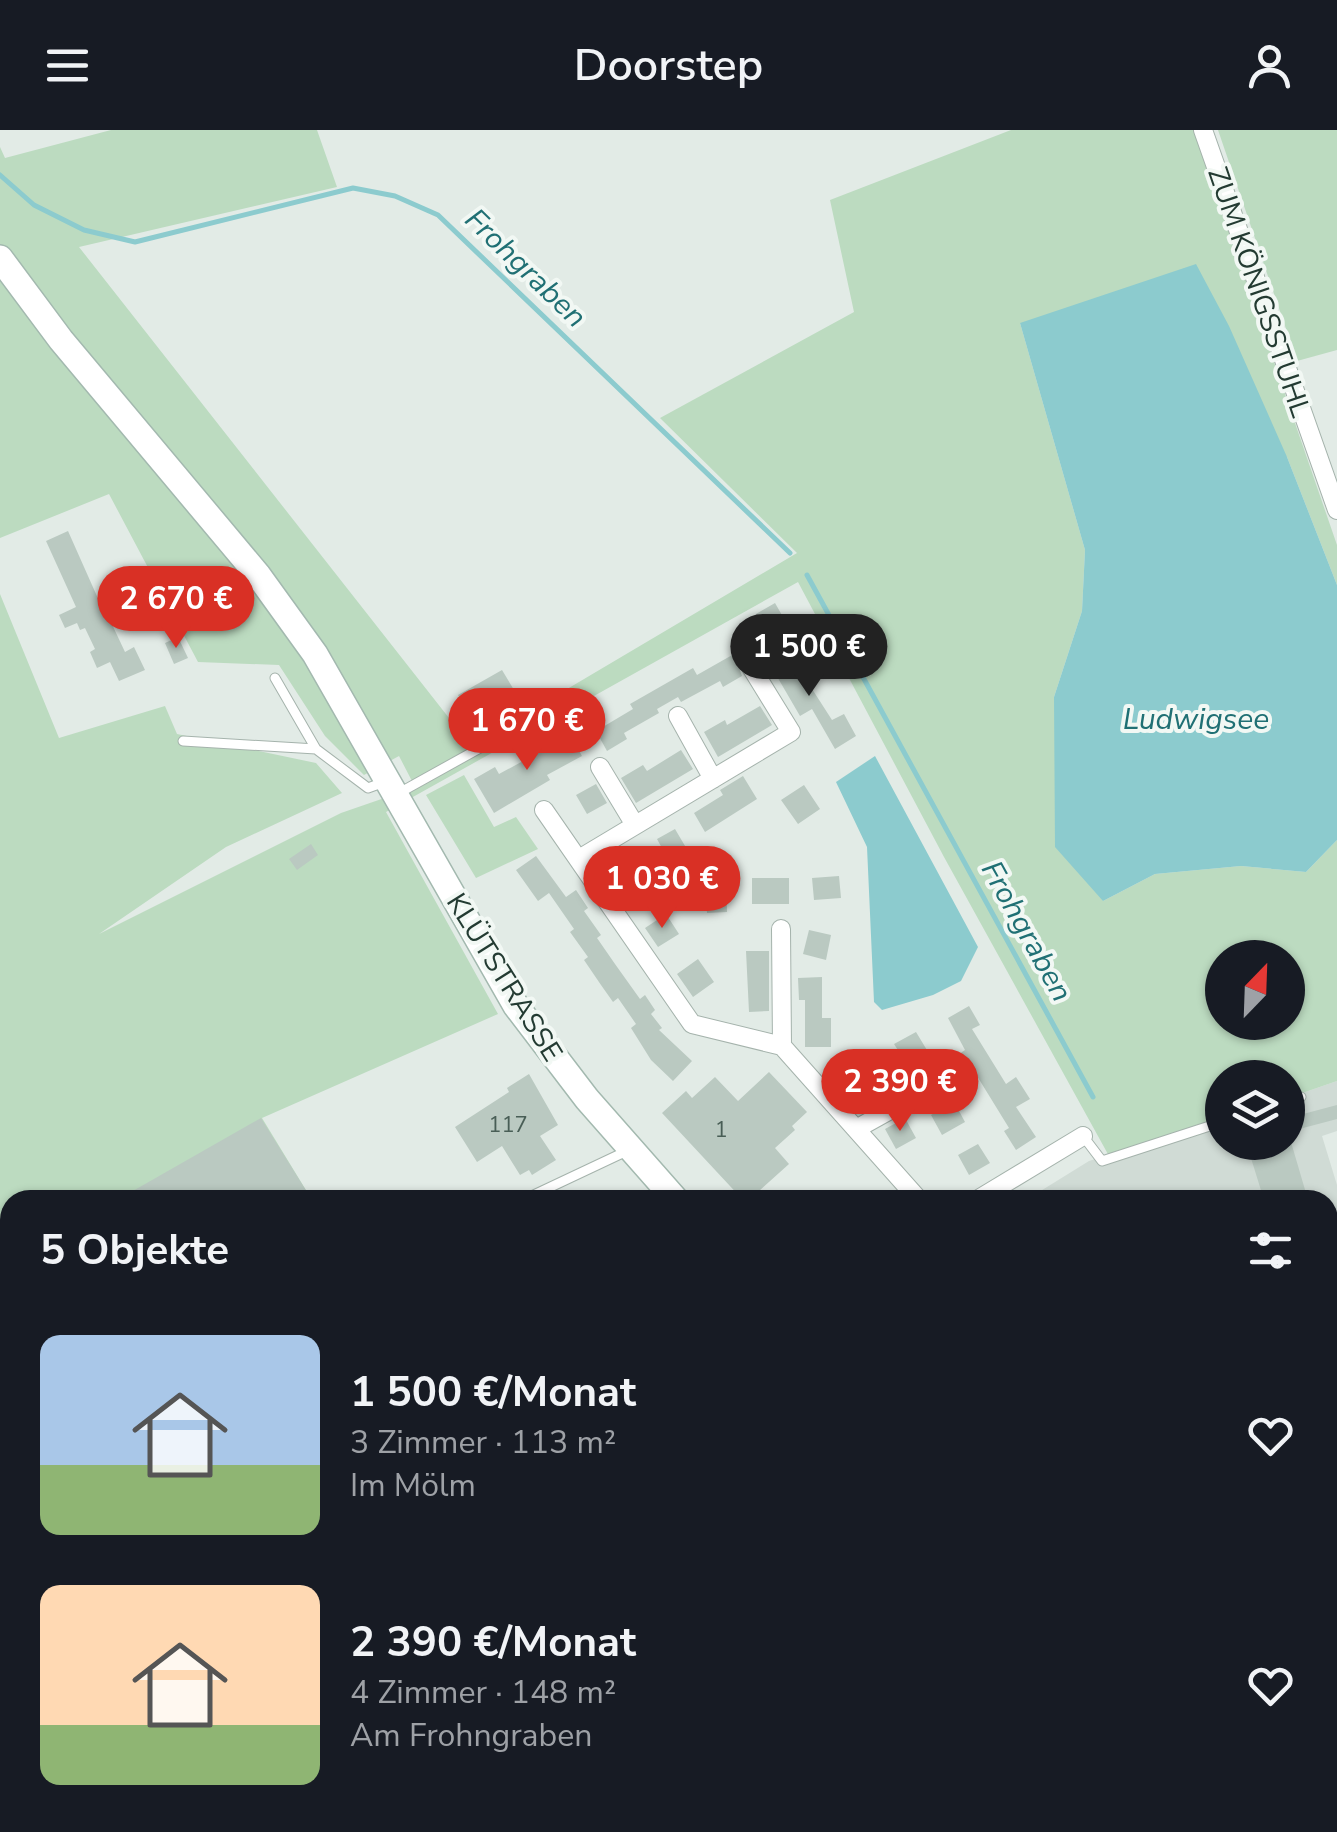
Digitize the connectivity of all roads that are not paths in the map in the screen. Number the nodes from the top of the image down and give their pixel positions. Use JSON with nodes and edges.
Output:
{"nodes":[{"id":1,"x":1204,"y":130,"type":"edge"},
{"id":2,"x":0,"y":258,"type":"edge"},
{"id":3,"x":1337,"y":510,"type":"edge"},
{"id":4,"x":752,"y":666,"type":"dead end"},
{"id":5,"x":274,"y":678,"type":"dead end"},
{"id":6,"x":542,"y":714,"type":"dead end"},
{"id":7,"x":678,"y":716,"type":"dead end"},
{"id":8,"x":183,"y":742,"type":"dead end"},
{"id":9,"x":316,"y":749,"type":"junction"},
{"id":10,"x":600,"y":766,"type":"dead end"},
{"id":11,"x":713,"y":779,"type":"junction"},
{"id":12,"x":392,"y":787,"type":"junction"},
{"id":13,"x":544,"y":810,"type":"dead end"},
{"id":14,"x":636,"y":825,"type":"junction"},
{"id":15,"x":579,"y":859,"type":"junction"},
{"id":16,"x":781,"y":928,"type":"dead end"},
{"id":17,"x":782,"y":1046,"type":"junction"},
{"id":18,"x":958,"y":1097,"type":"dead end"},
{"id":19,"x":1205,"y":1128,"type":"edge"},
{"id":20,"x":856,"y":1129,"type":"junction"},
{"id":21,"x":1083,"y":1136,"type":"joint"},
{"id":22,"x":632,"y":1149,"type":"junction"},
{"id":23,"x":544,"y":1190,"type":"edge"},
{"id":24,"x":667,"y":1190,"type":"edge"},
{"id":25,"x":909,"y":1190,"type":"edge"},
{"id":26,"x":994,"y":1190,"type":"edge"}],
"edges":[{"from":1,"to":3,"type":"street","name":"ZUM KÖNIGSSTUHL"},
{"from":2,"to":12,"type":"main road","name":"KLÜTSTRASSE"},
{"from":4,"to":11,"type":"street"},
{"from":5,"to":9,"type":"lane"},
{"from":6,"to":12,"type":"lane"},
{"from":7,"to":11,"type":"street"},
{"from":8,"to":9,"type":"lane"},
{"from":9,"to":12,"type":"lane"},
{"from":10,"to":14,"type":"street"},
{"from":11,"to":14,"type":"street"},
{"from":12,"to":22,"type":"main road","name":"KLÜTSTRASSE"},
{"from":13,"to":15,"type":"street"},
{"from":14,"to":15,"type":"street"},
{"from":15,"to":17,"type":"street"},
{"from":16,"to":17,"type":"street"},
{"from":17,"to":20,"type":"street"},
{"from":18,"to":20,"type":"street"},
{"from":19,"to":21,"type":"lane"},
{"from":20,"to":25,"type":"street"},
{"from":21,"to":26,"type":"street"},
{"from":22,"to":23,"type":"lane"},
{"from":22,"to":24,"type":"main road","name":"KLÜTSTRASSE"}]}
